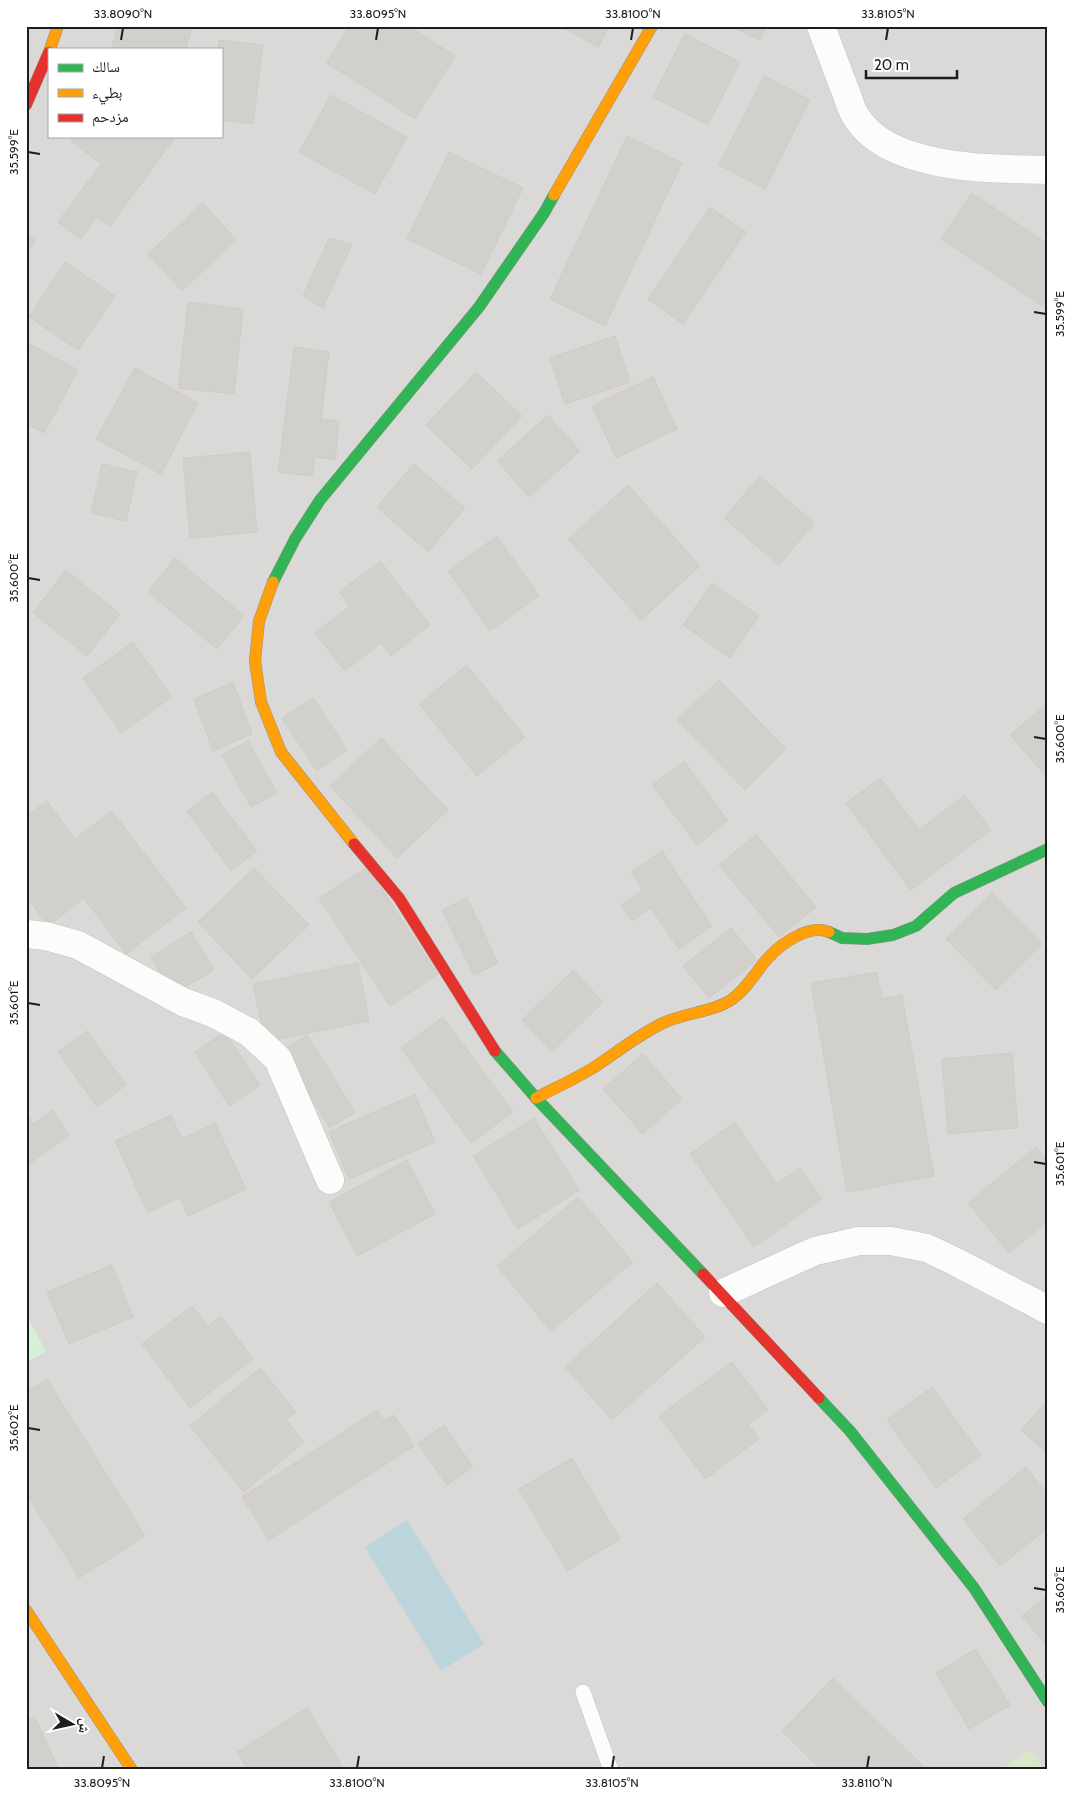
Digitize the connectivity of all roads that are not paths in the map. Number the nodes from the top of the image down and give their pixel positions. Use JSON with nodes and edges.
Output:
{"nodes":[{"id":1,"x":58,"y":26,"type":"edge"},
{"id":2,"x":652,"y":26,"type":"edge"},
{"id":3,"x":821,"y":26,"type":"edge"},
{"id":4,"x":50,"y":48,"type":"edge"},
{"id":5,"x":48,"y":52,"type":"edge"},
{"id":6,"x":26,"y":105,"type":"edge"},
{"id":7,"x":1048,"y":170,"type":"edge"},
{"id":8,"x":1048,"y":849,"type":"edge"},
{"id":9,"x":26,"y":934,"type":"edge"},
{"id":10,"x":536,"y":1098,"type":"junction"},
{"id":11,"x":330,"y":1180,"type":"dead end"},
{"id":12,"x":723,"y":1293,"type":"junction"},
{"id":13,"x":1048,"y":1310,"type":"edge"},
{"id":14,"x":26,"y":1610,"type":"edge"},
{"id":15,"x":583,"y":1692,"type":"dead end"},
{"id":16,"x":1048,"y":1702,"type":"edge"},
{"id":17,"x":132,"y":1770,"type":"edge"},
{"id":18,"x":611,"y":1770,"type":"edge"}],
"edges":[{"from":1,"to":4,"type":"street"},
{"from":2,"to":10,"type":"street"},
{"from":3,"to":7,"type":"street"},
{"from":5,"to":6,"type":"street"},
{"from":8,"to":10,"type":"street"},
{"from":9,"to":11,"type":"street"},
{"from":10,"to":12,"type":"street"},
{"from":12,"to":13,"type":"street"},
{"from":12,"to":16,"type":"street"},
{"from":14,"to":17,"type":"street"},
{"from":15,"to":18,"type":"lane"}]}
